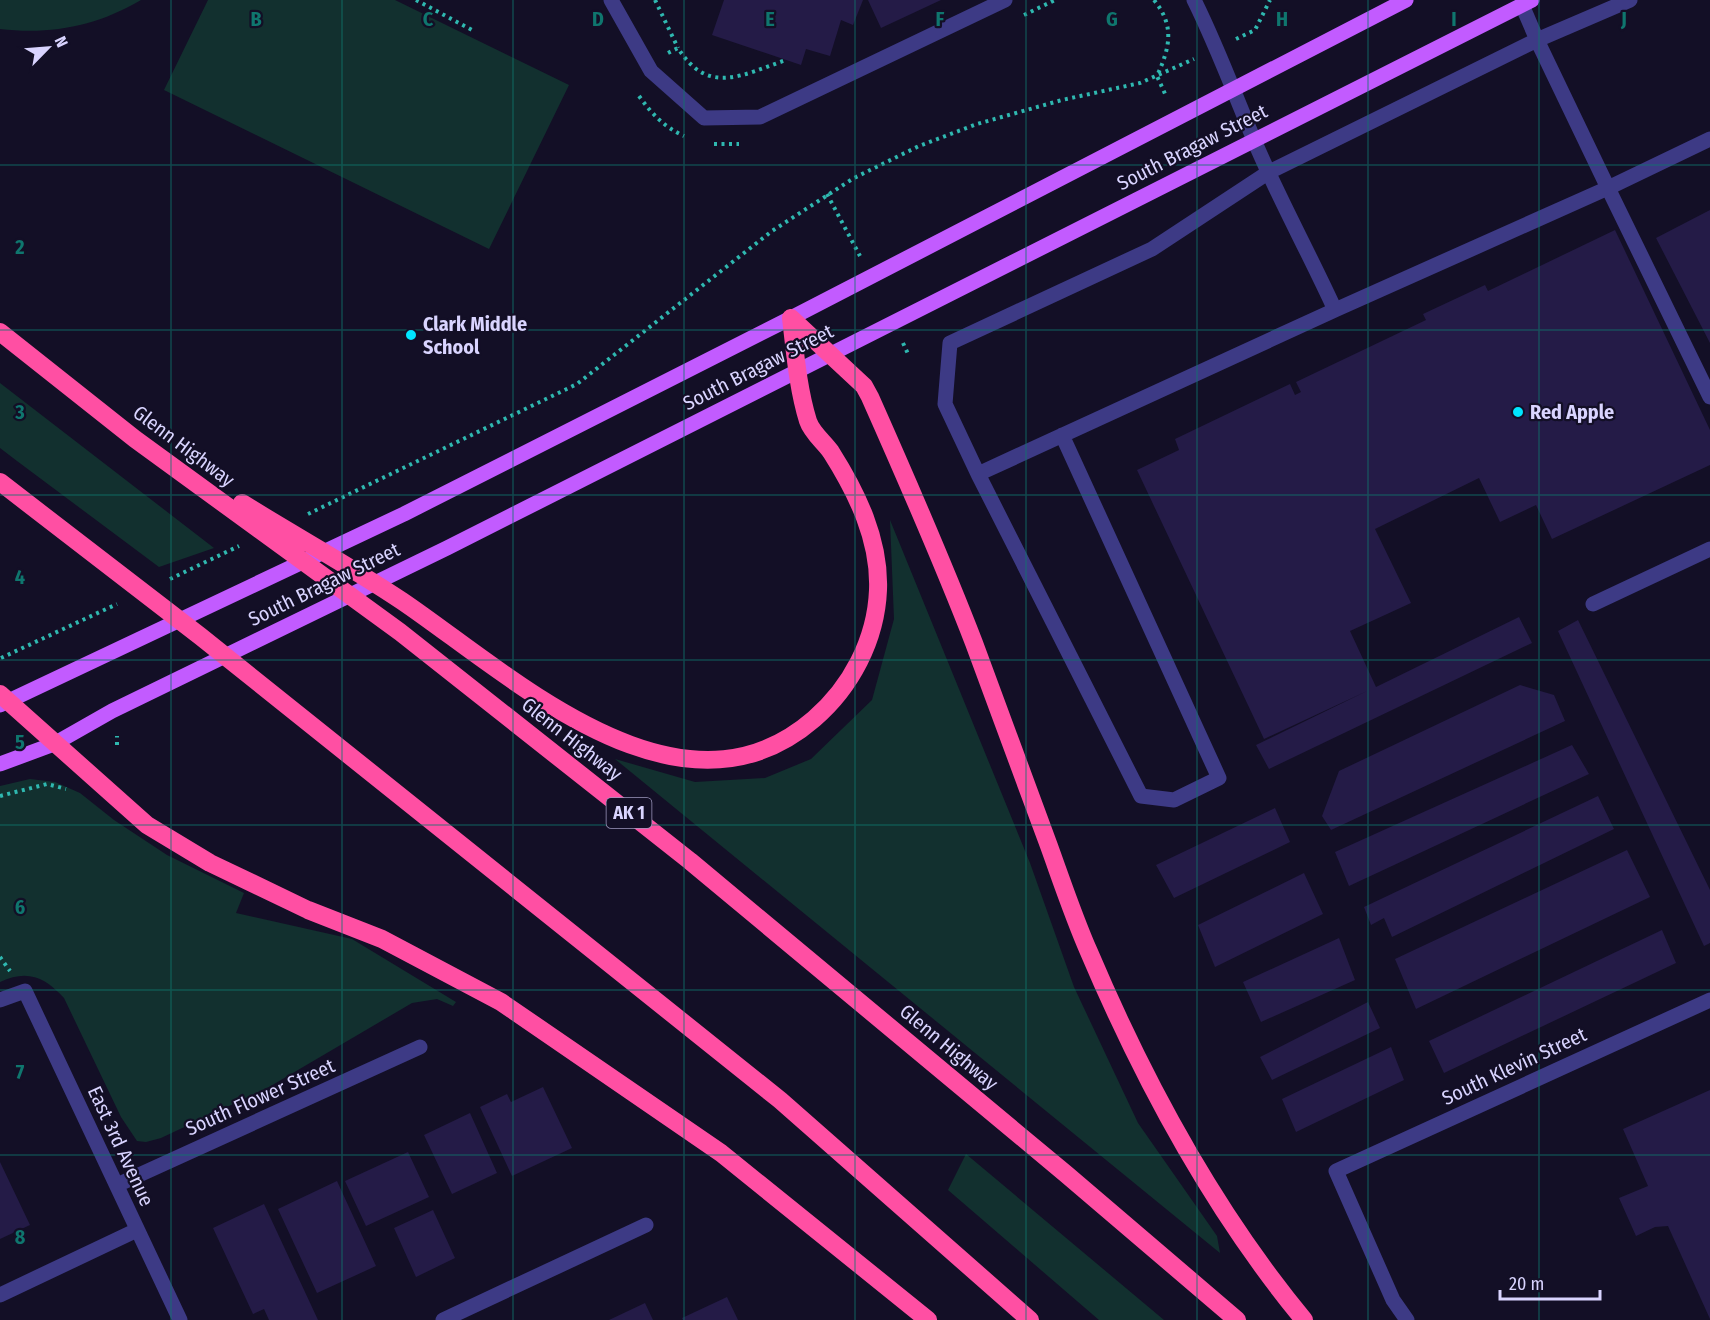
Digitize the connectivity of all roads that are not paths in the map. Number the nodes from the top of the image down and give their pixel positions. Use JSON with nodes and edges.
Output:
{"nodes":[{"id":1,"x":611,"y":0,"type":"edge"},
{"id":2,"x":1005,"y":0,"type":"edge"},
{"id":3,"x":1194,"y":0,"type":"edge"},
{"id":4,"x":1406,"y":0,"type":"edge"},
{"id":5,"x":1630,"y":0,"type":"edge"},
{"id":6,"x":1527,"y":3,"type":"edge"},
{"id":7,"x":1537,"y":40,"type":"junction"},
{"id":8,"x":1235,"y":89,"type":"junction"},
{"id":9,"x":1253,"y":139,"type":"junction"},
{"id":10,"x":1710,"y":139,"type":"edge"},
{"id":11,"x":1269,"y":172,"type":"junction"},
{"id":12,"x":1608,"y":188,"type":"junction"},
{"id":13,"x":1335,"y":310,"type":"junction"},
{"id":14,"x":791,"y":318,"type":"junction"},
{"id":15,"x":0,"y":332,"type":"edge"},
{"id":16,"x":830,"y":352,"type":"junction"},
{"id":17,"x":798,"y":369,"type":"junction"},
{"id":18,"x":1710,"y":397,"type":"edge"},
{"id":19,"x":1062,"y":435,"type":"junction"},
{"id":20,"x":135,"y":439,"type":"junction"},
{"id":21,"x":978,"y":474,"type":"junction"},
{"id":22,"x":0,"y":482,"type":"edge"},
{"id":23,"x":1710,"y":549,"type":"edge"},
{"id":24,"x":1593,"y":604,"type":"dead end"},
{"id":25,"x":3,"y":700,"type":"edge"},
{"id":26,"x":54,"y":744,"type":"junction"},
{"id":27,"x":0,"y":764,"type":"edge"},
{"id":28,"x":0,"y":1000,"type":"edge"},
{"id":29,"x":1710,"y":1000,"type":"edge"},
{"id":30,"x":420,"y":1047,"type":"dead end"},
{"id":31,"x":117,"y":1185,"type":"junction"},
{"id":32,"x":646,"y":1225,"type":"dead end"},
{"id":33,"x":137,"y":1230,"type":"junction"},
{"id":34,"x":0,"y":1294,"type":"edge"},
{"id":35,"x":180,"y":1320,"type":"edge"},
{"id":36,"x":443,"y":1320,"type":"edge"},
{"id":37,"x":928,"y":1320,"type":"edge"},
{"id":38,"x":1030,"y":1320,"type":"edge"},
{"id":39,"x":1237,"y":1320,"type":"edge"},
{"id":40,"x":1304,"y":1320,"type":"edge"},
{"id":41,"x":1407,"y":1320,"type":"edge"}],
"edges":[{"from":1,"to":2,"type":"street"},
{"from":3,"to":8,"type":"street"},
{"from":4,"to":8,"type":"main road","name":"South Bragaw Street"},
{"from":5,"to":7,"type":"street"},
{"from":6,"to":7,"type":"street"},
{"from":6,"to":9,"type":"main road","name":"South Bragaw Street"},
{"from":7,"to":11,"type":"street"},
{"from":7,"to":12,"type":"street"},
{"from":8,"to":9,"type":"street"},
{"from":8,"to":14,"type":"main road","name":"South Bragaw Street"},
{"from":9,"to":11,"type":"street"},
{"from":9,"to":16,"type":"main road","name":"South Bragaw Street"},
{"from":10,"to":12,"type":"street"},
{"from":11,"to":13,"type":"street"},
{"from":11,"to":21,"type":"street"},
{"from":12,"to":13,"type":"street"},
{"from":12,"to":18,"type":"street"},
{"from":13,"to":19,"type":"street"},
{"from":14,"to":16,"type":"highway"},
{"from":14,"to":17,"type":"highway"},
{"from":14,"to":25,"type":"main road","name":"South Bragaw Street"},
{"from":15,"to":20,"type":"highway","name":"Glenn Highway","number":"AK 1"},
{"from":16,"to":17,"type":"main road","name":"South Bragaw Street"},
{"from":16,"to":40,"type":"highway"},
{"from":17,"to":20,"type":"highway"},
{"from":17,"to":26,"type":"main road","name":"South Bragaw Street"},
{"from":19,"to":21,"type":"street"},
{"from":19,"to":21,"type":"street"},
{"from":20,"to":39,"type":"highway","name":"Glenn Highway","number":"AK 1"},
{"from":22,"to":38,"type":"highway"},
{"from":23,"to":24,"type":"street"},
{"from":25,"to":26,"type":"highway"},
{"from":26,"to":27,"type":"main road","name":"South Bragaw Street"},
{"from":26,"to":37,"type":"highway"},
{"from":28,"to":31,"type":"street","name":"East 3rd Avenue"},
{"from":29,"to":41,"type":"street","name":"South Klevin Street"},
{"from":30,"to":31,"type":"street","name":"South Flower Street"},
{"from":31,"to":33,"type":"street","name":"East 3rd Avenue"},
{"from":32,"to":36,"type":"street"},
{"from":33,"to":34,"type":"street"},
{"from":33,"to":35,"type":"street","name":"East 3rd Avenue"}]}
